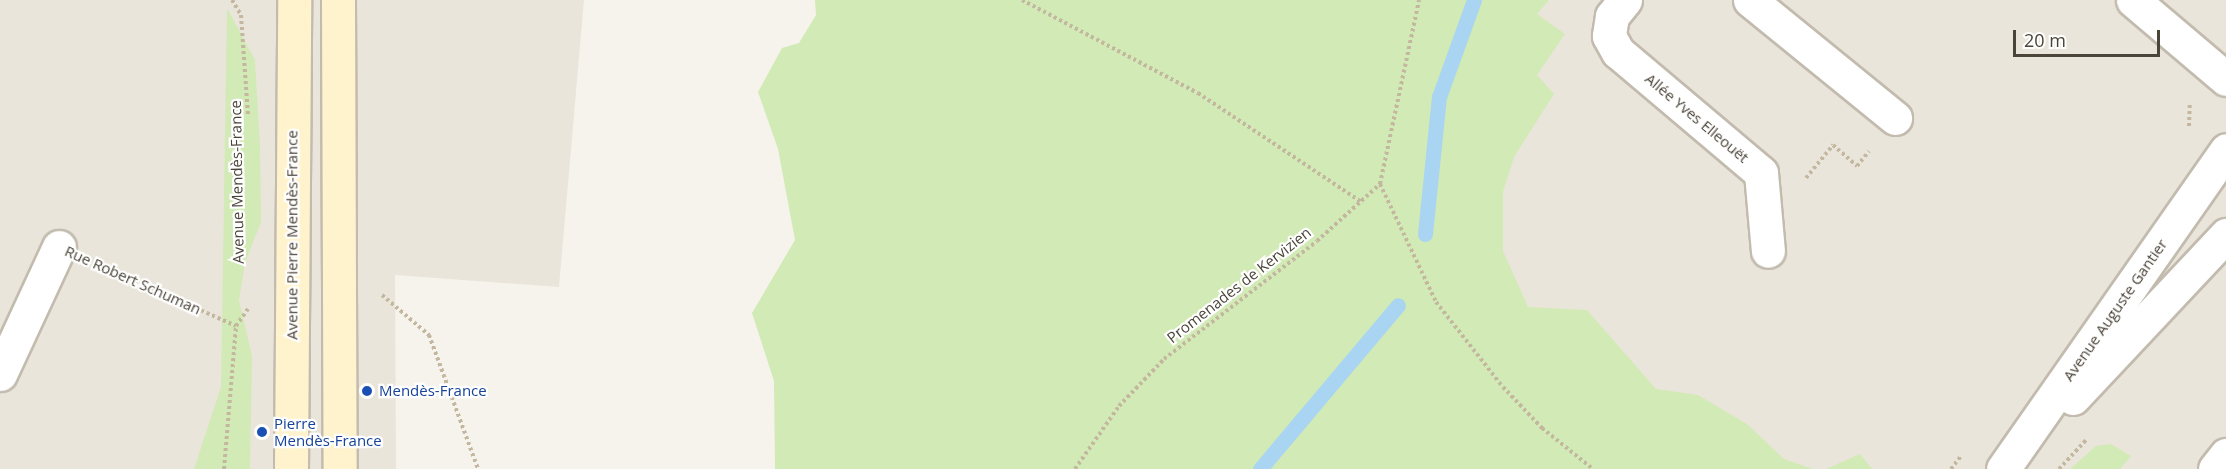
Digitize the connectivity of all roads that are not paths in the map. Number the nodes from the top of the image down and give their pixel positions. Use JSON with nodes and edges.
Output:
{"nodes":[{"id":1,"x":294,"y":0,"type":"edge"},
{"id":2,"x":338,"y":0,"type":"edge"},
{"id":3,"x":1625,"y":0,"type":"edge"},
{"id":4,"x":1750,"y":0,"type":"edge"},
{"id":5,"x":2133,"y":0,"type":"edge"},
{"id":6,"x":2226,"y":79,"type":"edge"},
{"id":7,"x":1895,"y":118,"type":"road end"},
{"id":8,"x":2226,"y":150,"type":"edge"},
{"id":9,"x":2226,"y":235,"type":"edge"},
{"id":10,"x":59,"y":247,"type":"road end"},
{"id":11,"x":1768,"y":251,"type":"dead end"},
{"id":12,"x":0,"y":374,"type":"edge"},
{"id":13,"x":2226,"y":455,"type":"edge"},
{"id":14,"x":291,"y":469,"type":"edge"},
{"id":15,"x":340,"y":469,"type":"edge"},
{"id":16,"x":2005,"y":469,"type":"edge"},
{"id":17,"x":2215,"y":469,"type":"edge"}],
"edges":[{"from":1,"to":14,"type":"street","name":"Avenue Pierre Mendès-France"},
{"from":2,"to":15,"type":"street"},
{"from":3,"to":11,"type":"street","name":"Allée Yves Elleouët"},
{"from":4,"to":7,"type":"street"},
{"from":5,"to":6,"type":"street"},
{"from":8,"to":16,"type":"street","name":"Avenue Auguste Gantier"},
{"from":9,"to":16,"type":"street","name":"Avenue Auguste Gantier"},
{"from":10,"to":12,"type":"street","name":"Rue Robert Schuman"},
{"from":13,"to":17,"type":"street"}]}
